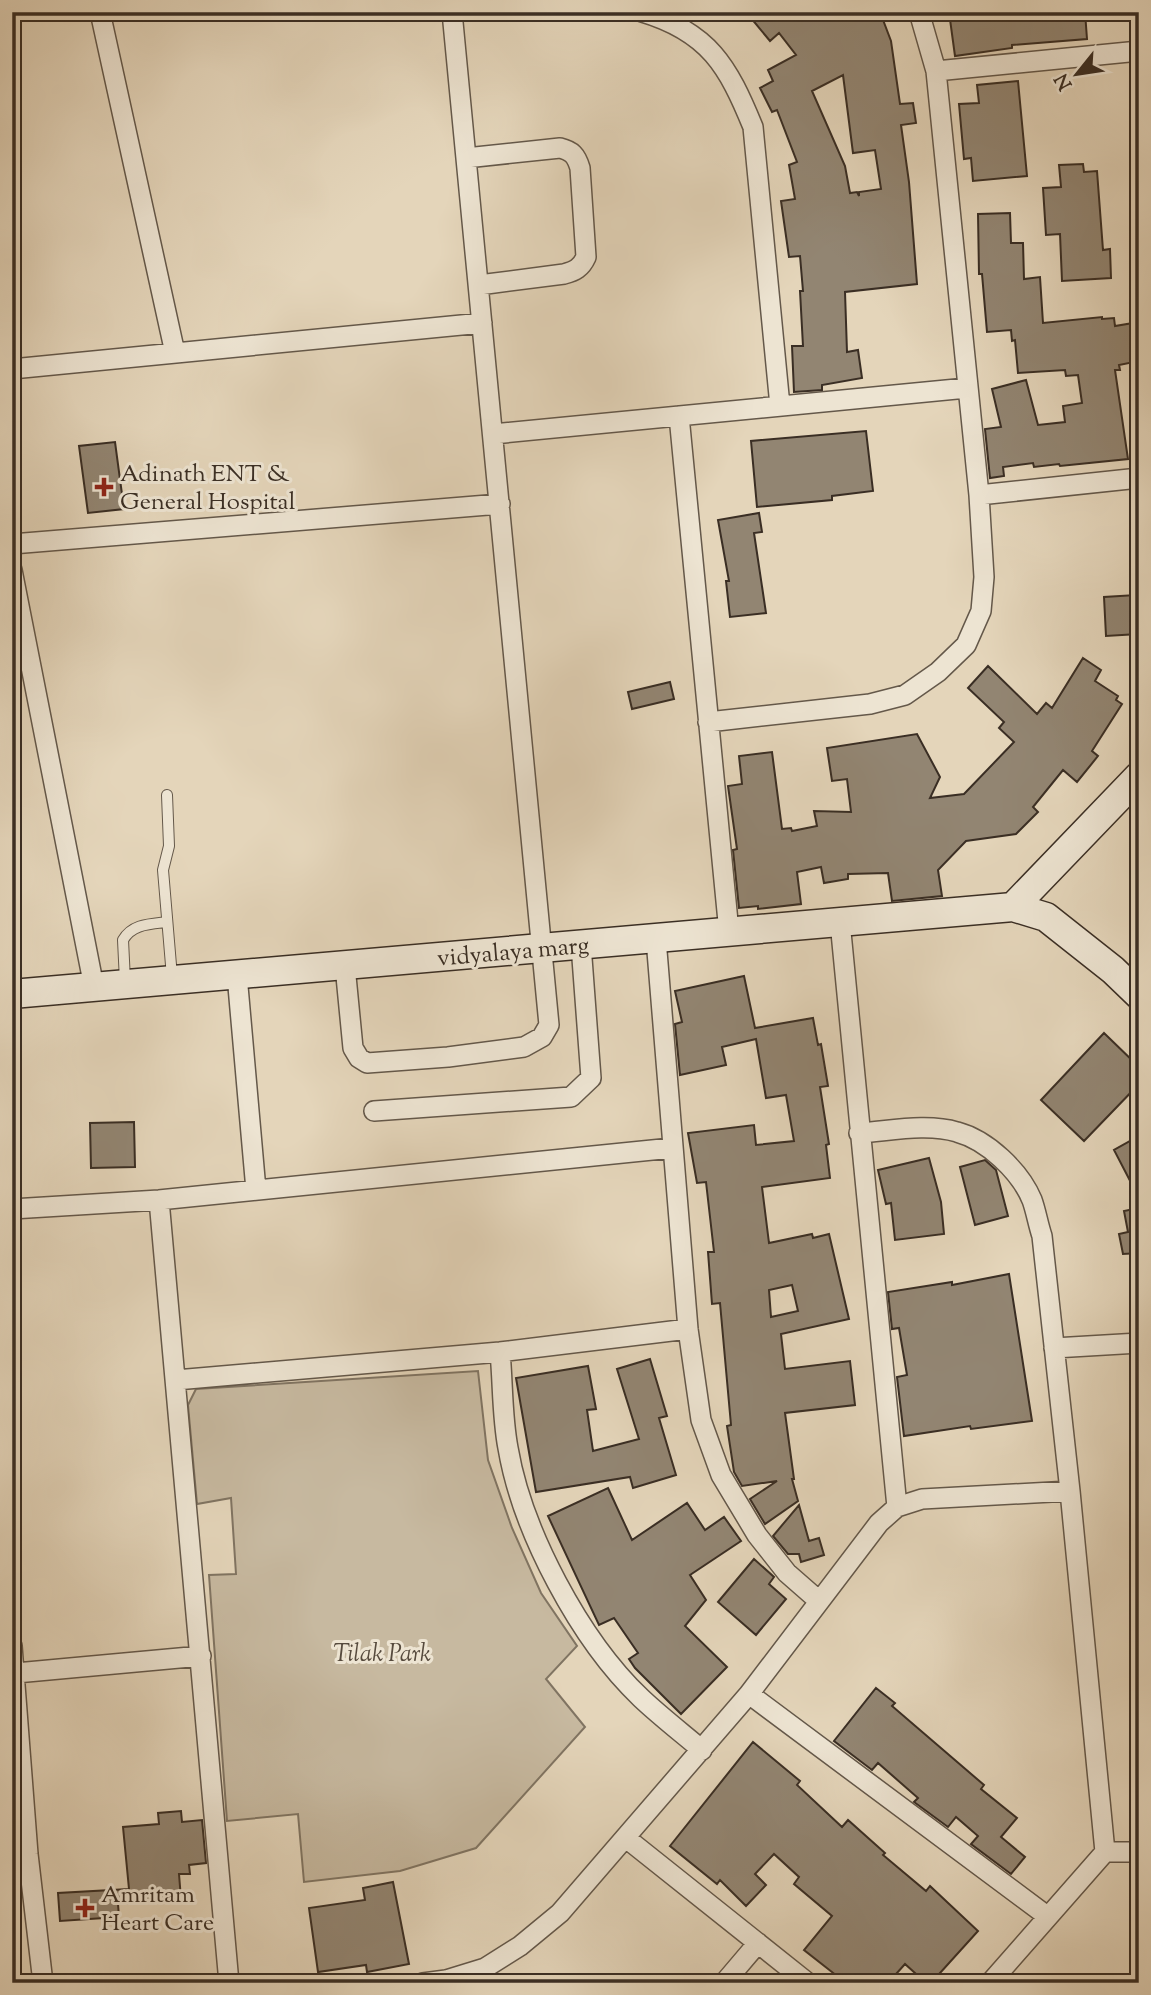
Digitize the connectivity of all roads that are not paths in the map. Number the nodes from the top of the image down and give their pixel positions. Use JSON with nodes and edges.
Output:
{"nodes":[{"id":1,"x":100,"y":12,"type":"edge"},
{"id":2,"x":452,"y":12,"type":"edge"},
{"id":3,"x":642,"y":12,"type":"edge"},
{"id":4,"x":919,"y":12,"type":"edge"},
{"id":5,"x":1139,"y":51,"type":"edge"},
{"id":6,"x":936,"y":71,"type":"junction"},
{"id":7,"x":466,"y":158,"type":"junction"},
{"id":8,"x":479,"y":285,"type":"junction"},
{"id":9,"x":482,"y":323,"type":"junction"},
{"id":10,"x":175,"y":353,"type":"junction"},
{"id":11,"x":12,"y":369,"type":"edge"},
{"id":12,"x":967,"y":387,"type":"junction"},
{"id":13,"x":780,"y":406,"type":"junction"},
{"id":14,"x":679,"y":416,"type":"junction"},
{"id":15,"x":494,"y":434,"type":"junction"},
{"id":16,"x":1139,"y":478,"type":"edge"},
{"id":17,"x":979,"y":495,"type":"junction"},
{"id":18,"x":500,"y":504,"type":"junction"},
{"id":19,"x":12,"y":544,"type":"edge"},
{"id":20,"x":12,"y":570,"type":"edge"},
{"id":21,"x":708,"y":722,"type":"junction"},
{"id":22,"x":1139,"y":776,"type":"edge"},
{"id":23,"x":167,"y":794,"type":"dead end"},
{"id":24,"x":1013,"y":907,"type":"junction"},
{"id":25,"x":167,"y":922,"type":"junction"},
{"id":26,"x":840,"y":922,"type":"junction"},
{"id":27,"x":729,"y":932,"type":"junction"},
{"id":28,"x":656,"y":939,"type":"junction"},
{"id":29,"x":581,"y":945,"type":"junction"},
{"id":30,"x":543,"y":948,"type":"junction"},
{"id":31,"x":345,"y":966,"type":"junction"},
{"id":32,"x":237,"y":975,"type":"junction"},
{"id":33,"x":173,"y":981,"type":"junction"},
{"id":34,"x":125,"y":985,"type":"junction"},
{"id":35,"x":94,"y":987,"type":"junction"},
{"id":36,"x":12,"y":994,"type":"edge"},
{"id":37,"x":1139,"y":995,"type":"edge"},
{"id":38,"x":374,"y":1111,"type":"dead end"},
{"id":39,"x":859,"y":1133,"type":"junction"},
{"id":40,"x":672,"y":1148,"type":"junction"},
{"id":41,"x":257,"y":1191,"type":"junction"},
{"id":42,"x":159,"y":1200,"type":"junction"},
{"id":43,"x":12,"y":1209,"type":"edge"},
{"id":44,"x":688,"y":1329,"type":"junction"},
{"id":45,"x":1139,"y":1343,"type":"edge"},
{"id":46,"x":1054,"y":1348,"type":"junction"},
{"id":47,"x":500,"y":1352,"type":"junction"},
{"id":48,"x":176,"y":1380,"type":"junction"},
{"id":49,"x":1070,"y":1491,"type":"junction"},
{"id":50,"x":897,"y":1507,"type":"junction"},
{"id":51,"x":819,"y":1601,"type":"junction"},
{"id":52,"x":12,"y":1646,"type":"edge"},
{"id":53,"x":201,"y":1656,"type":"junction"},
{"id":54,"x":14,"y":1662,"type":"edge"},
{"id":55,"x":749,"y":1694,"type":"junction"},
{"id":56,"x":702,"y":1750,"type":"junction"},
{"id":57,"x":626,"y":1838,"type":"junction"},
{"id":58,"x":1105,"y":1852,"type":"junction"},
{"id":59,"x":1139,"y":1852,"type":"edge"},
{"id":60,"x":20,"y":1855,"type":"edge"},
{"id":61,"x":1047,"y":1916,"type":"junction"},
{"id":62,"x":758,"y":1943,"type":"junction"},
{"id":63,"x":43,"y":1983,"type":"edge"},
{"id":64,"x":229,"y":1983,"type":"edge"},
{"id":65,"x":423,"y":1983,"type":"edge"},
{"id":66,"x":724,"y":1983,"type":"edge"},
{"id":67,"x":808,"y":1983,"type":"edge"},
{"id":68,"x":990,"y":1983,"type":"edge"}],
"edges":[{"from":1,"to":10,"type":"street"},
{"from":2,"to":7,"type":"street"},
{"from":3,"to":13,"type":"street"},
{"from":4,"to":6,"type":"street"},
{"from":5,"to":6,"type":"street"},
{"from":6,"to":12,"type":"street"},
{"from":7,"to":8,"type":"street"},
{"from":7,"to":8,"type":"street"},
{"from":8,"to":9,"type":"street"},
{"from":9,"to":10,"type":"street"},
{"from":9,"to":15,"type":"street"},
{"from":10,"to":11,"type":"street"},
{"from":12,"to":13,"type":"street"},
{"from":12,"to":17,"type":"street"},
{"from":13,"to":14,"type":"street"},
{"from":14,"to":15,"type":"street"},
{"from":14,"to":21,"type":"street"},
{"from":15,"to":18,"type":"street"},
{"from":16,"to":17,"type":"street"},
{"from":17,"to":21,"type":"street"},
{"from":18,"to":19,"type":"street"},
{"from":18,"to":30,"type":"street"},
{"from":20,"to":35,"type":"street"},
{"from":21,"to":27,"type":"street"},
{"from":22,"to":24,"type":"street"},
{"from":23,"to":25,"type":"lane"},
{"from":24,"to":26,"type":"street","name":"vidyalaya marg"},
{"from":24,"to":37,"type":"street"},
{"from":25,"to":33,"type":"lane"},
{"from":25,"to":34,"type":"lane"},
{"from":26,"to":27,"type":"street","name":"vidyalaya marg"},
{"from":26,"to":39,"type":"street"},
{"from":27,"to":28,"type":"street","name":"vidyalaya marg"},
{"from":28,"to":29,"type":"street","name":"vidyalaya marg"},
{"from":28,"to":40,"type":"street"},
{"from":29,"to":30,"type":"street","name":"vidyalaya marg"},
{"from":29,"to":38,"type":"street"},
{"from":30,"to":31,"type":"street","name":"vidyalaya marg"},
{"from":30,"to":31,"type":"street"},
{"from":31,"to":32,"type":"street","name":"vidyalaya marg"},
{"from":32,"to":33,"type":"street","name":"vidyalaya marg"},
{"from":32,"to":41,"type":"street"},
{"from":33,"to":34,"type":"street","name":"vidyalaya marg"},
{"from":34,"to":35,"type":"street","name":"vidyalaya marg"},
{"from":35,"to":36,"type":"street","name":"vidyalaya marg"},
{"from":39,"to":46,"type":"street"},
{"from":39,"to":50,"type":"street"},
{"from":40,"to":41,"type":"street"},
{"from":40,"to":44,"type":"street"},
{"from":41,"to":42,"type":"street"},
{"from":42,"to":43,"type":"street"},
{"from":42,"to":48,"type":"street"},
{"from":44,"to":47,"type":"street"},
{"from":44,"to":51,"type":"street"},
{"from":45,"to":46,"type":"street"},
{"from":46,"to":49,"type":"street"},
{"from":47,"to":48,"type":"street"},
{"from":47,"to":56,"type":"street"},
{"from":48,"to":53,"type":"street"},
{"from":49,"to":50,"type":"street"},
{"from":49,"to":58,"type":"street"},
{"from":50,"to":51,"type":"street"},
{"from":51,"to":55,"type":"street"},
{"from":52,"to":54,"type":"street"},
{"from":53,"to":54,"type":"street"},
{"from":53,"to":64,"type":"street"},
{"from":54,"to":60,"type":"street"},
{"from":55,"to":56,"type":"street"},
{"from":55,"to":61,"type":"street"},
{"from":56,"to":57,"type":"street"},
{"from":57,"to":62,"type":"street"},
{"from":57,"to":65,"type":"street"},
{"from":58,"to":59,"type":"street"},
{"from":58,"to":61,"type":"street"},
{"from":60,"to":63,"type":"street"},
{"from":61,"to":68,"type":"street"},
{"from":62,"to":66,"type":"street"},
{"from":62,"to":67,"type":"street"}]}
